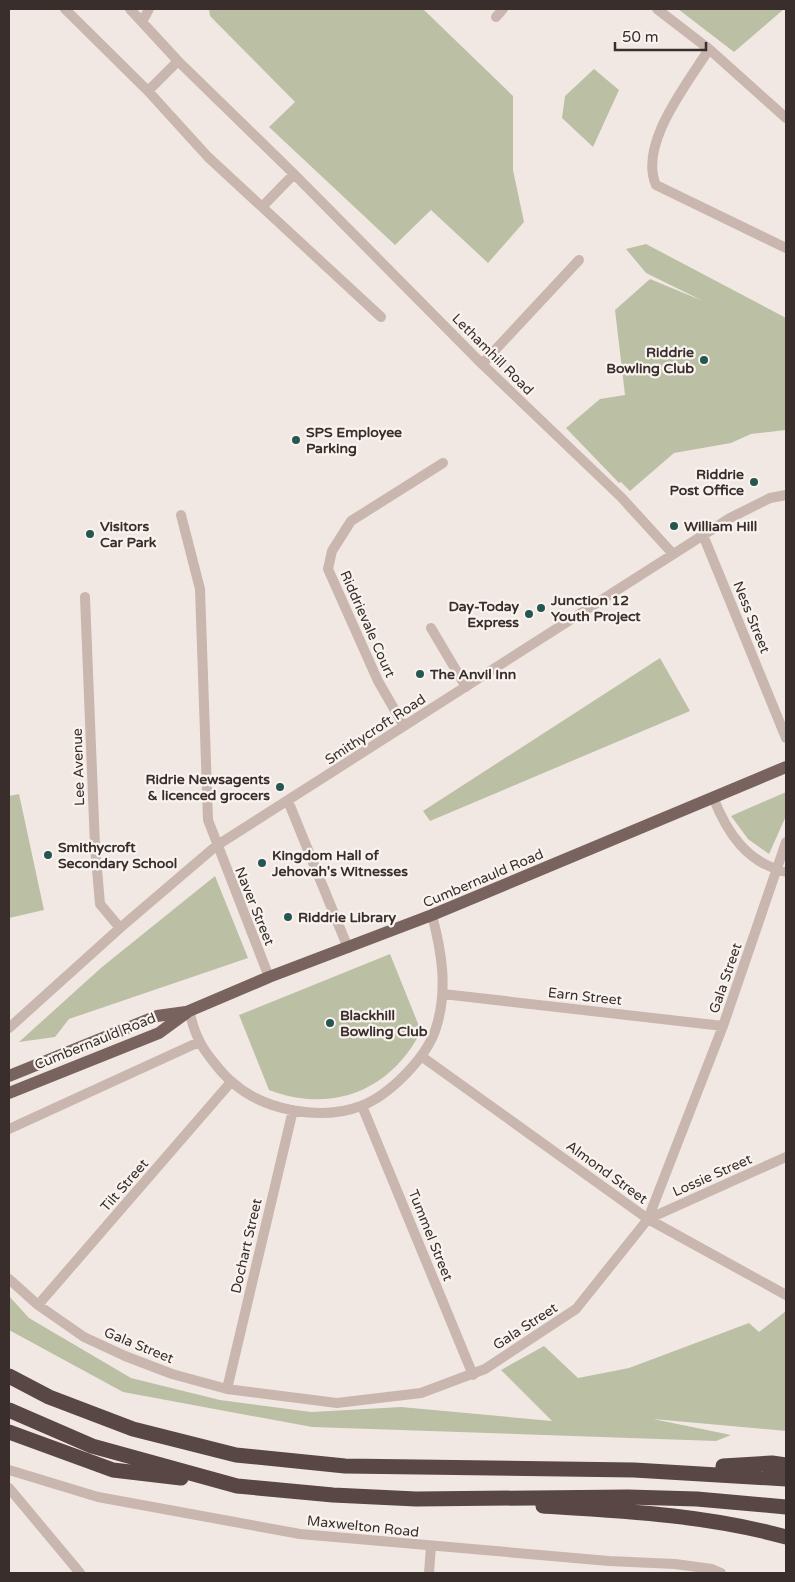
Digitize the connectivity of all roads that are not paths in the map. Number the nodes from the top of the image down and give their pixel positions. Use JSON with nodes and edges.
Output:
{"nodes":[{"id":1,"x":65,"y":9,"type":"edge"},
{"id":2,"x":130,"y":9,"type":"edge"},
{"id":3,"x":149,"y":9,"type":"edge"},
{"id":4,"x":503,"y":9,"type":"edge"},
{"id":5,"x":656,"y":9,"type":"edge"},
{"id":6,"x":496,"y":17,"type":"dead end"},
{"id":7,"x":142,"y":22,"type":"junction"},
{"id":8,"x":709,"y":49,"type":"junction"},
{"id":9,"x":178,"y":62,"type":"junction"},
{"id":10,"x":148,"y":92,"type":"junction"},
{"id":11,"x":786,"y":118,"type":"edge"},
{"id":12,"x":294,"y":174,"type":"junction"},
{"id":13,"x":262,"y":207,"type":"junction"},
{"id":14,"x":786,"y":248,"type":"edge"},
{"id":15,"x":579,"y":260,"type":"dead end"},
{"id":16,"x":381,"y":317,"type":"dead end"},
{"id":17,"x":482,"y":364,"type":"junction"},
{"id":18,"x":443,"y":463,"type":"dead end"},
{"id":19,"x":786,"y":495,"type":"edge"},
{"id":20,"x":181,"y":515,"type":"dead end"},
{"id":21,"x":703,"y":535,"type":"junction"},
{"id":22,"x":673,"y":554,"type":"junction"},
{"id":23,"x":85,"y":597,"type":"dead end"},
{"id":24,"x":431,"y":628,"type":"dead end"},
{"id":25,"x":466,"y":687,"type":"junction"},
{"id":26,"x":404,"y":726,"type":"junction"},
{"id":27,"x":786,"y":738,"type":"edge"},
{"id":28,"x":786,"y":767,"type":"edge"},
{"id":29,"x":713,"y":797,"type":"junction"},
{"id":30,"x":288,"y":801,"type":"junction"},
{"id":31,"x":786,"y":842,"type":"edge"},
{"id":32,"x":216,"y":846,"type":"junction"},
{"id":33,"x":781,"y":870,"type":"edge"},
{"id":34,"x":432,"y":915,"type":"junction"},
{"id":35,"x":120,"y":928,"type":"junction"},
{"id":36,"x":348,"y":948,"type":"junction"},
{"id":37,"x":269,"y":977,"type":"junction"},
{"id":38,"x":443,"y":994,"type":"junction"},
{"id":39,"x":189,"y":1011,"type":"junction"},
{"id":40,"x":723,"y":1026,"type":"junction"},
{"id":41,"x":9,"y":1028,"type":"edge"},
{"id":42,"x":199,"y":1042,"type":"junction"},
{"id":43,"x":421,"y":1056,"type":"junction"},
{"id":44,"x":9,"y":1076,"type":"edge"},
{"id":45,"x":231,"y":1082,"type":"junction"},
{"id":46,"x":9,"y":1092,"type":"edge"},
{"id":47,"x":362,"y":1106,"type":"junction"},
{"id":48,"x":293,"y":1110,"type":"junction"},
{"id":49,"x":9,"y":1129,"type":"edge"},
{"id":50,"x":786,"y":1157,"type":"edge"},
{"id":51,"x":648,"y":1218,"type":"junction"},
{"id":52,"x":9,"y":1279,"type":"edge"},
{"id":53,"x":786,"y":1295,"type":"edge"},
{"id":54,"x":38,"y":1305,"type":"junction"},
{"id":55,"x":9,"y":1369,"type":"edge"},
{"id":56,"x":473,"y":1375,"type":"junction"},
{"id":57,"x":9,"y":1376,"type":"edge"},
{"id":58,"x":227,"y":1389,"type":"junction"},
{"id":59,"x":49,"y":1397,"type":"junction"},
{"id":60,"x":9,"y":1410,"type":"edge"},
{"id":61,"x":9,"y":1432,"type":"edge"},
{"id":62,"x":786,"y":1465,"type":"edge"},
{"id":63,"x":9,"y":1470,"type":"edge"},
{"id":64,"x":634,"y":1470,"type":"junction"},
{"id":65,"x":786,"y":1479,"type":"edge"},
{"id":66,"x":237,"y":1486,"type":"junction"},
{"id":67,"x":9,"y":1488,"type":"edge"},
{"id":68,"x":416,"y":1499,"type":"junction"},
{"id":69,"x":786,"y":1507,"type":"edge"},
{"id":70,"x":786,"y":1537,"type":"edge"},
{"id":71,"x":431,"y":1546,"type":"junction"},
{"id":72,"x":80,"y":1573,"type":"edge"},
{"id":73,"x":429,"y":1573,"type":"edge"},
{"id":74,"x":721,"y":1573,"type":"edge"}],
"edges":[{"from":1,"to":10,"type":"street"},
{"from":2,"to":7,"type":"street","name":"Lethamhill Road"},
{"from":3,"to":7,"type":"street"},
{"from":4,"to":6,"type":"street"},
{"from":5,"to":8,"type":"street"},
{"from":7,"to":9,"type":"street","name":"Lethamhill Road"},
{"from":8,"to":11,"type":"street"},
{"from":8,"to":14,"type":"street"},
{"from":9,"to":10,"type":"street"},
{"from":9,"to":12,"type":"street","name":"Lethamhill Road"},
{"from":10,"to":13,"type":"street"},
{"from":12,"to":13,"type":"street"},
{"from":12,"to":17,"type":"street","name":"Lethamhill Road"},
{"from":13,"to":16,"type":"street"},
{"from":15,"to":17,"type":"street"},
{"from":17,"to":22,"type":"street","name":"Lethamhill Road"},
{"from":18,"to":26,"type":"street","name":"Riddrievale Court"},
{"from":19,"to":21,"type":"street","name":"Smithycroft Road"},
{"from":20,"to":32,"type":"street","name":"Naver Street"},
{"from":21,"to":22,"type":"street","name":"Smithycroft Road"},
{"from":21,"to":27,"type":"street","name":"Ness Street"},
{"from":22,"to":25,"type":"street","name":"Smithycroft Road"},
{"from":23,"to":35,"type":"street","name":"Lee Avenue"},
{"from":24,"to":25,"type":"street"},
{"from":25,"to":26,"type":"street","name":"Smithycroft Road"},
{"from":26,"to":30,"type":"street","name":"Smithycroft Road"},
{"from":28,"to":29,"type":"main road","name":"Cumbernauld Road"},
{"from":29,"to":33,"type":"street"},
{"from":29,"to":34,"type":"main road","name":"Cumbernauld Road"},
{"from":30,"to":32,"type":"street","name":"Smithycroft Road"},
{"from":30,"to":36,"type":"street"},
{"from":31,"to":33,"type":"street","name":"Gala Street"},
{"from":32,"to":35,"type":"street","name":"Smithycroft Road"},
{"from":32,"to":37,"type":"street","name":"Naver Street"},
{"from":33,"to":40,"type":"street","name":"Gala Street"},
{"from":34,"to":36,"type":"main road","name":"Cumbernauld Road"},
{"from":34,"to":38,"type":"street"},
{"from":35,"to":41,"type":"street","name":"Smithycroft Road"},
{"from":36,"to":37,"type":"main road","name":"Cumbernauld Road"},
{"from":37,"to":39,"type":"main road","name":"Cumbernauld Road"},
{"from":38,"to":40,"type":"street","name":"Earn Street"},
{"from":38,"to":43,"type":"street"},
{"from":39,"to":42,"type":"street"},
{"from":39,"to":44,"type":"main road","name":"Cumbernauld Road"},
{"from":39,"to":46,"type":"main road","name":"Cumbernauld Road"},
{"from":40,"to":51,"type":"street","name":"Gala Street"},
{"from":42,"to":45,"type":"street"},
{"from":42,"to":49,"type":"street"},
{"from":43,"to":47,"type":"street"},
{"from":43,"to":51,"type":"street","name":"Almond Street"},
{"from":45,"to":48,"type":"street"},
{"from":45,"to":54,"type":"street","name":"Tilt Street"},
{"from":47,"to":48,"type":"street"},
{"from":47,"to":56,"type":"street","name":"Tummel Street"},
{"from":48,"to":58,"type":"street","name":"Dochart Street"},
{"from":50,"to":51,"type":"street","name":"Lossie Street"},
{"from":51,"to":53,"type":"street","name":"Almond Street"},
{"from":51,"to":56,"type":"street","name":"Gala Street"},
{"from":52,"to":54,"type":"street","name":"Gala Street"},
{"from":54,"to":58,"type":"street","name":"Gala Street"},
{"from":55,"to":59,"type":"highway"},
{"from":56,"to":58,"type":"street","name":"Gala Street"},
{"from":57,"to":59,"type":"highway"},
{"from":59,"to":64,"type":"highway"},
{"from":60,"to":66,"type":"highway"},
{"from":61,"to":66,"type":"highway"},
{"from":62,"to":64,"type":"highway"},
{"from":63,"to":71,"type":"street","name":"Maxwelton Road"},
{"from":64,"to":65,"type":"highway"},
{"from":66,"to":68,"type":"highway"},
{"from":67,"to":72,"type":"street"},
{"from":68,"to":69,"type":"highway"},
{"from":68,"to":70,"type":"highway"},
{"from":71,"to":73,"type":"street"},
{"from":71,"to":74,"type":"street","name":"Maxwelton Road"}]}
